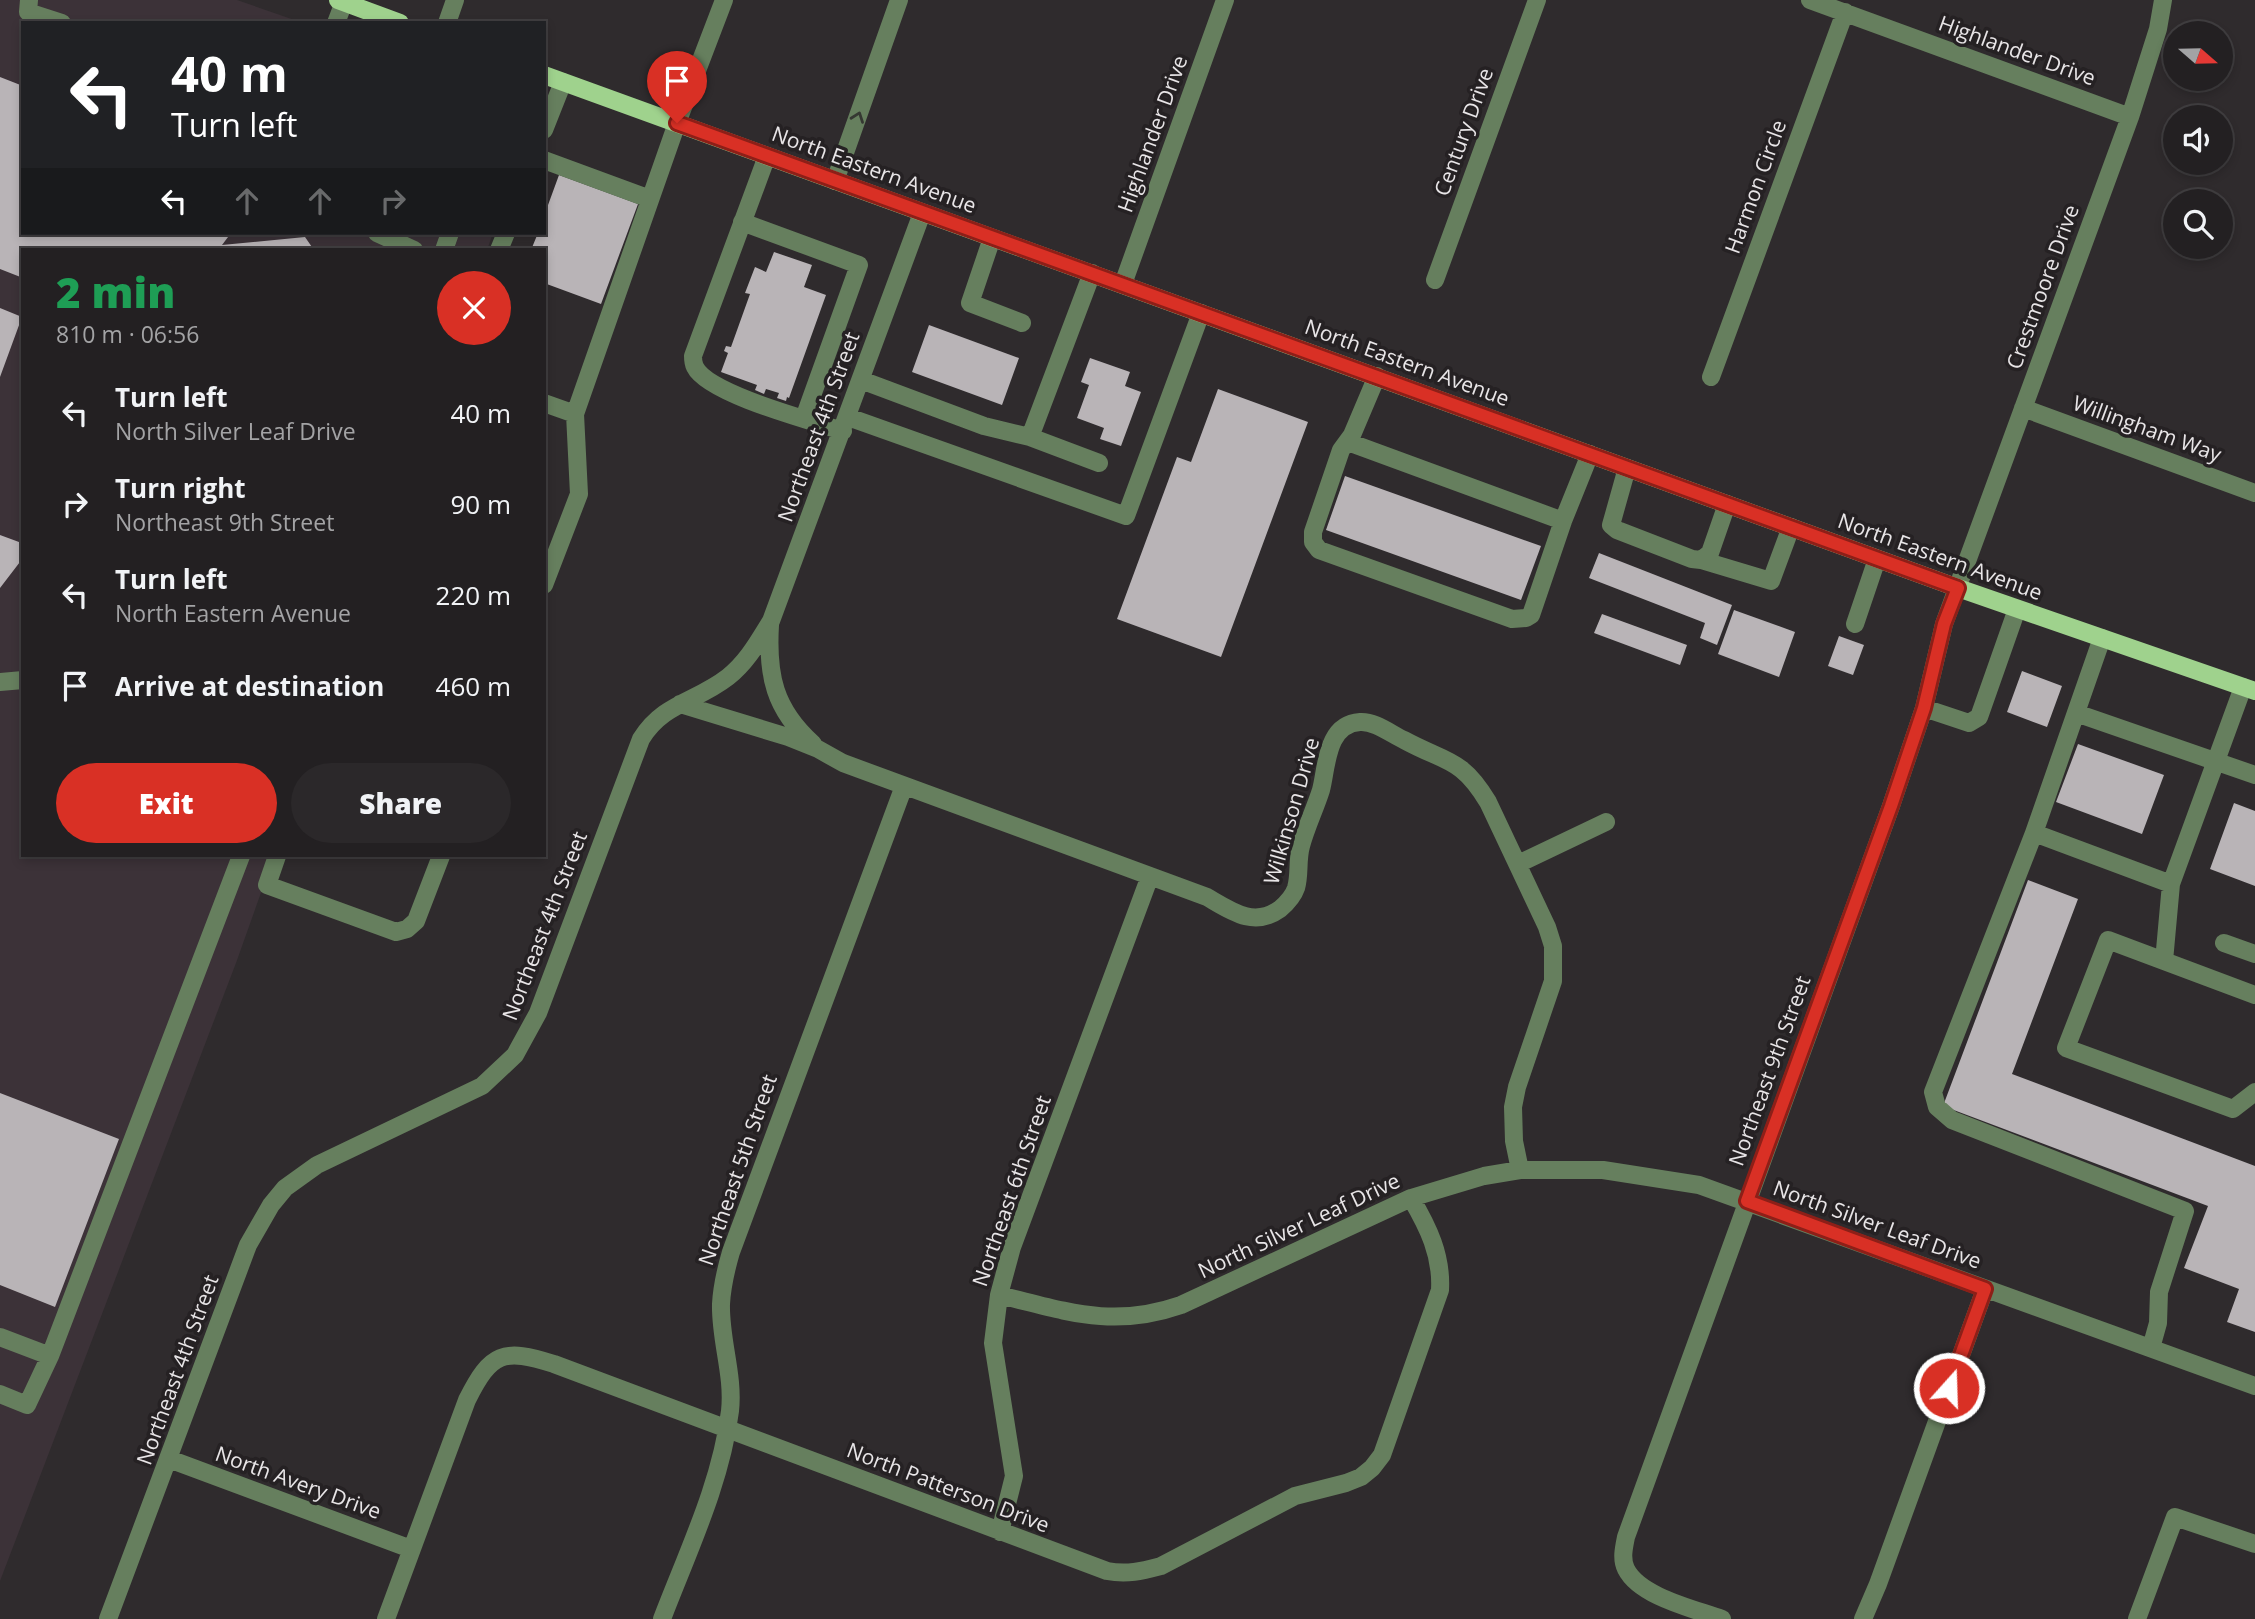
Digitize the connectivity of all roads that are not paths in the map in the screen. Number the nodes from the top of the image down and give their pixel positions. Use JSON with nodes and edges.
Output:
{"nodes":[{"id":1,"x":29,"y":0,"type":"edge"},
{"id":2,"x":455,"y":0,"type":"edge"},
{"id":3,"x":724,"y":0,"type":"edge"},
{"id":4,"x":899,"y":0,"type":"edge"},
{"id":5,"x":1225,"y":0,"type":"edge"},
{"id":6,"x":1537,"y":0,"type":"edge"},
{"id":7,"x":1810,"y":0,"type":"edge"},
{"id":8,"x":2164,"y":0,"type":"edge"},
{"id":9,"x":341,"y":1,"type":"edge"},
{"id":10,"x":1845,"y":12,"type":"junction"},
{"id":11,"x":56,"y":21,"type":"edge"},
{"id":12,"x":336,"y":21,"type":"edge"},
{"id":13,"x":395,"y":21,"type":"edge"},
{"id":14,"x":448,"y":21,"type":"edge"},
{"id":15,"x":546,"y":76,"type":"edge"},
{"id":16,"x":563,"y":82,"type":"junction"},
{"id":17,"x":2130,"y":117,"type":"junction"},
{"id":18,"x":677,"y":123,"type":"junction"},
{"id":19,"x":546,"y":125,"type":"edge"},
{"id":20,"x":767,"y":156,"type":"junction"},
{"id":21,"x":546,"y":161,"type":"edge"},
{"id":22,"x":835,"y":181,"type":"junction"},
{"id":23,"x":650,"y":199,"type":"junction"},
{"id":24,"x":922,"y":213,"type":"junction"},
{"id":25,"x":742,"y":222,"type":"junction"},
{"id":26,"x":386,"y":235,"type":"edge"},
{"id":27,"x":992,"y":238,"type":"junction"},
{"id":28,"x":410,"y":248,"type":"edge"},
{"id":29,"x":1092,"y":273,"type":"junction"},
{"id":30,"x":1435,"y":279,"type":"dead end"},
{"id":31,"x":1124,"y":284,"type":"junction"},
{"id":32,"x":1201,"y":313,"type":"junction"},
{"id":33,"x":1022,"y":323,"type":"dead end"},
{"id":34,"x":1377,"y":376,"type":"junction"},
{"id":35,"x":1710,"y":377,"type":"dead end"},
{"id":36,"x":861,"y":380,"type":"junction"},
{"id":37,"x":546,"y":404,"type":"edge"},
{"id":38,"x":2023,"y":408,"type":"junction"},
{"id":39,"x":575,"y":414,"type":"junction"},
{"id":40,"x":804,"y":418,"type":"junction"},
{"id":41,"x":845,"y":424,"type":"junction"},
{"id":42,"x":1030,"y":437,"type":"junction"},
{"id":43,"x":1348,"y":442,"type":"junction"},
{"id":44,"x":1590,"y":454,"type":"junction"},
{"id":45,"x":1099,"y":463,"type":"dead end"},
{"id":46,"x":1627,"y":468,"type":"junction"},
{"id":47,"x":2255,"y":493,"type":"edge"},
{"id":48,"x":1727,"y":504,"type":"junction"},
{"id":49,"x":1563,"y":521,"type":"junction"},
{"id":50,"x":1791,"y":527,"type":"junction"},
{"id":51,"x":1877,"y":559,"type":"junction"},
{"id":52,"x":1701,"y":560,"type":"junction"},
{"id":53,"x":546,"y":580,"type":"edge"},
{"id":54,"x":1958,"y":588,"type":"junction"},
{"id":55,"x":2017,"y":609,"type":"junction"},
{"id":56,"x":771,"y":621,"type":"junction"},
{"id":57,"x":1855,"y":624,"type":"dead end"},
{"id":58,"x":2102,"y":638,"type":"junction"},
{"id":59,"x":21,"y":680,"type":"edge"},
{"id":60,"x":0,"y":682,"type":"edge"},
{"id":61,"x":2249,"y":689,"type":"edge"},
{"id":62,"x":680,"y":704,"type":"junction"},
{"id":63,"x":1924,"y":708,"type":"junction"},
{"id":64,"x":2076,"y":713,"type":"junction"},
{"id":65,"x":818,"y":748,"type":"junction"},
{"id":66,"x":2216,"y":761,"type":"junction"},
{"id":67,"x":2255,"y":775,"type":"edge"},
{"id":68,"x":904,"y":786,"type":"junction"},
{"id":69,"x":1606,"y":822,"type":"dead end"},
{"id":70,"x":2034,"y":833,"type":"junction"},
{"id":71,"x":241,"y":857,"type":"edge"},
{"id":72,"x":277,"y":857,"type":"edge"},
{"id":73,"x":441,"y":857,"type":"edge"},
{"id":74,"x":1518,"y":864,"type":"junction"},
{"id":75,"x":1150,"y":876,"type":"junction"},
{"id":76,"x":2171,"y":884,"type":"junction"},
{"id":77,"x":2224,"y":943,"type":"dead end"},
{"id":78,"x":2255,"y":954,"type":"edge"},
{"id":79,"x":2164,"y":961,"type":"junction"},
{"id":80,"x":2255,"y":995,"type":"edge"},
{"id":81,"x":2255,"y":1092,"type":"edge"},
{"id":82,"x":1520,"y":1170,"type":"junction"},
{"id":83,"x":1411,"y":1198,"type":"junction"},
{"id":84,"x":1747,"y":1201,"type":"junction"},
{"id":85,"x":1985,"y":1289,"type":"junction"},
{"id":86,"x":999,"y":1295,"type":"junction"},
{"id":87,"x":0,"y":1337,"type":"edge"},
{"id":88,"x":2151,"y":1348,"type":"junction"},
{"id":89,"x":50,"y":1356,"type":"junction"},
{"id":90,"x":2255,"y":1386,"type":"edge"},
{"id":91,"x":0,"y":1394,"type":"edge"},
{"id":92,"x":726,"y":1430,"type":"junction"},
{"id":93,"x":169,"y":1459,"type":"junction"},
{"id":94,"x":1000,"y":1532,"type":"junction"},
{"id":95,"x":2255,"y":1545,"type":"edge"},
{"id":96,"x":411,"y":1549,"type":"junction"},
{"id":97,"x":108,"y":1619,"type":"edge"},
{"id":98,"x":386,"y":1619,"type":"edge"},
{"id":99,"x":662,"y":1619,"type":"edge"},
{"id":100,"x":1722,"y":1619,"type":"edge"},
{"id":101,"x":1863,"y":1619,"type":"edge"},
{"id":102,"x":2137,"y":1619,"type":"edge"}],
"edges":[{"from":1,"to":11,"type":"street"},
{"from":2,"to":14,"type":"street"},
{"from":3,"to":18,"type":"street"},
{"from":22,"to":4,"type":"street","one_way":true},
{"from":5,"to":31,"type":"street","name":"Highlander Drive"},
{"from":6,"to":30,"type":"street","name":"Century Drive"},
{"from":7,"to":10,"type":"street","name":"Highlander Drive"},
{"from":8,"to":17,"type":"street","name":"Crestmoore Drive"},
{"from":9,"to":12,"type":"street"},
{"from":9,"to":13,"type":"main road"},
{"from":10,"to":17,"type":"street","name":"Highlander Drive"},
{"from":10,"to":35,"type":"street","name":"Harmon Circle"},
{"from":15,"to":16,"type":"main road","name":"North Eastern Avenue"},
{"from":16,"to":18,"type":"main road","name":"North Eastern Avenue"},
{"from":16,"to":19,"type":"street"},
{"from":17,"to":38,"type":"street","name":"Crestmoore Drive"},
{"from":18,"to":20,"type":"main road","name":"North Eastern Avenue"},
{"from":18,"to":23,"type":"street"},
{"from":20,"to":22,"type":"main road","name":"North Eastern Avenue"},
{"from":20,"to":25,"type":"street"},
{"from":21,"to":23,"type":"street"},
{"from":22,"to":24,"type":"main road","name":"North Eastern Avenue"},
{"from":23,"to":39,"type":"street"},
{"from":24,"to":27,"type":"main road","name":"North Eastern Avenue"},
{"from":24,"to":36,"type":"street","name":"Northeast 4th Street"},
{"from":25,"to":40,"type":"street"},
{"from":25,"to":40,"type":"street"},
{"from":26,"to":28,"type":"street"},
{"from":27,"to":29,"type":"main road","name":"North Eastern Avenue"},
{"from":27,"to":33,"type":"street"},
{"from":29,"to":31,"type":"main road","name":"North Eastern Avenue"},
{"from":29,"to":42,"type":"street"},
{"from":31,"to":32,"type":"main road","name":"North Eastern Avenue"},
{"from":32,"to":34,"type":"main road","name":"North Eastern Avenue"},
{"from":32,"to":41,"type":"street"},
{"from":34,"to":43,"type":"street"},
{"from":34,"to":44,"type":"main road","name":"North Eastern Avenue"},
{"from":36,"to":41,"type":"street","name":"Northeast 4th Street"},
{"from":36,"to":42,"type":"street"},
{"from":37,"to":39,"type":"street"},
{"from":38,"to":47,"type":"street","name":"Willingham Way"},
{"from":38,"to":54,"type":"street","name":"Crestmoore Drive"},
{"from":39,"to":53,"type":"street"},
{"from":40,"to":41,"type":"street"},
{"from":41,"to":56,"type":"street","name":"Northeast 4th Street"},
{"from":42,"to":45,"type":"street"},
{"from":43,"to":49,"type":"street"},
{"from":43,"to":49,"type":"street"},
{"from":44,"to":46,"type":"main road","name":"North Eastern Avenue"},
{"from":44,"to":49,"type":"street"},
{"from":46,"to":48,"type":"main road","name":"North Eastern Avenue"},
{"from":46,"to":52,"type":"street"},
{"from":48,"to":50,"type":"main road","name":"North Eastern Avenue"},
{"from":48,"to":52,"type":"street"},
{"from":50,"to":51,"type":"main road","name":"North Eastern Avenue"},
{"from":50,"to":52,"type":"street"},
{"from":51,"to":54,"type":"main road","name":"North Eastern Avenue"},
{"from":51,"to":57,"type":"street"},
{"from":54,"to":55,"type":"main road","name":"North Eastern Avenue"},
{"from":54,"to":63,"type":"street","name":"Northeast 9th Street"},
{"from":55,"to":58,"type":"main road","name":"North Eastern Avenue"},
{"from":55,"to":63,"type":"street"},
{"from":56,"to":62,"type":"street","name":"Northeast 4th Street"},
{"from":56,"to":65,"type":"street"},
{"from":58,"to":61,"type":"main road","name":"North Eastern Avenue"},
{"from":58,"to":64,"type":"street"},
{"from":59,"to":60,"type":"street"},
{"from":61,"to":66,"type":"street"},
{"from":62,"to":65,"type":"street","name":"Wilkinson Drive"},
{"from":62,"to":93,"type":"street","name":"Northeast 4th Street"},
{"from":63,"to":84,"type":"street","name":"Northeast 9th Street"},
{"from":64,"to":66,"type":"street"},
{"from":64,"to":70,"type":"street"},
{"from":65,"to":68,"type":"street","name":"Wilkinson Drive"},
{"from":66,"to":67,"type":"street"},
{"from":66,"to":76,"type":"street"},
{"from":68,"to":75,"type":"street","name":"Wilkinson Drive"},
{"from":68,"to":92,"type":"street","name":"Northeast 5th Street"},
{"from":69,"to":74,"type":"street"},
{"from":70,"to":76,"type":"street"},
{"from":70,"to":88,"type":"street"},
{"from":71,"to":89,"type":"street"},
{"from":72,"to":73,"type":"street"},
{"from":74,"to":75,"type":"street","name":"Wilkinson Drive"},
{"from":74,"to":82,"type":"street","name":"Wilkinson Drive"},
{"from":75,"to":86,"type":"street","name":"Northeast 6th Street"},
{"from":76,"to":79,"type":"street"},
{"from":77,"to":78,"type":"street"},
{"from":79,"to":80,"type":"street"},
{"from":79,"to":81,"type":"street"},
{"from":82,"to":83,"type":"street","name":"North Silver Leaf Drive"},
{"from":82,"to":84,"type":"street","name":"North Silver Leaf Drive"},
{"from":83,"to":86,"type":"street","name":"North Silver Leaf Drive"},
{"from":83,"to":94,"type":"street","name":"North Patterson Drive"},
{"from":84,"to":85,"type":"street","name":"North Silver Leaf Drive"},
{"from":84,"to":100,"type":"street","name":"Northeast 9th Street"},
{"from":85,"to":88,"type":"street","name":"North Silver Leaf Drive"},
{"from":85,"to":101,"type":"street"},
{"from":86,"to":94,"type":"street","name":"Northeast 6th Street"},
{"from":87,"to":89,"type":"street"},
{"from":88,"to":90,"type":"street","name":"North Silver Leaf Drive"},
{"from":89,"to":91,"type":"street"},
{"from":92,"to":94,"type":"street","name":"North Patterson Drive"},
{"from":92,"to":96,"type":"street","name":"North Patterson Drive"},
{"from":92,"to":99,"type":"street","name":"Northeast 5th Street"},
{"from":93,"to":96,"type":"street","name":"North Avery Drive"},
{"from":93,"to":97,"type":"street","name":"Northeast 4th Street"},
{"from":95,"to":102,"type":"street"},
{"from":96,"to":98,"type":"street","name":"North Patterson Drive"}]}
